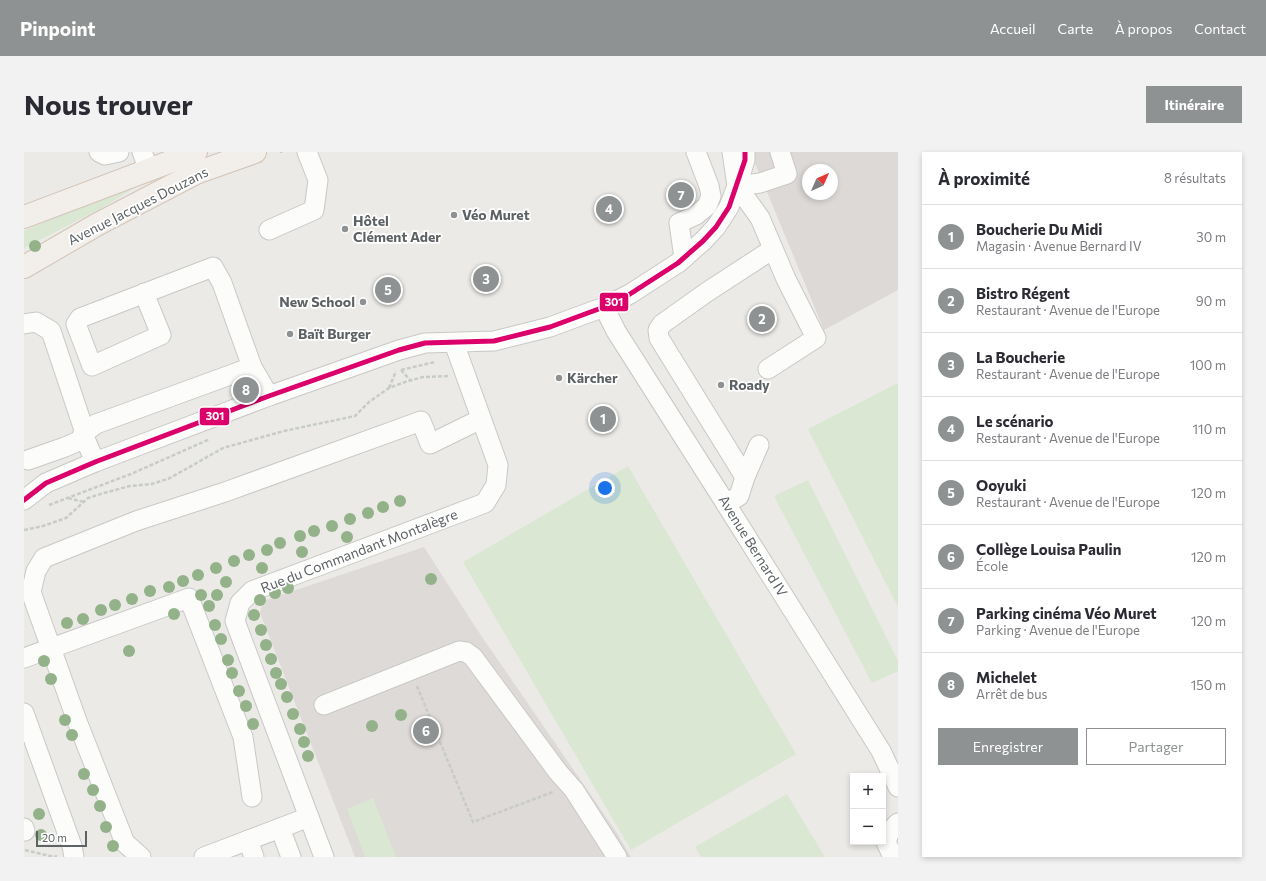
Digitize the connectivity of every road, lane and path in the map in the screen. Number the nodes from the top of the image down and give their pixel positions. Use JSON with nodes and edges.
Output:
{"nodes":[{"id":1,"x":99,"y":152,"type":"edge"},
{"id":2,"x":118,"y":152,"type":"edge"},
{"id":3,"x":196,"y":152,"type":"edge"},
{"id":4,"x":255,"y":152,"type":"edge"},
{"id":5,"x":306,"y":152,"type":"edge"},
{"id":6,"x":696,"y":152,"type":"edge"},
{"id":7,"x":732,"y":152,"type":"edge"},
{"id":8,"x":745,"y":152,"type":"edge"},
{"id":9,"x":780,"y":152,"type":"edge"},
{"id":10,"x":146,"y":161,"type":"edge"},
{"id":11,"x":737,"y":186,"type":"junction"},
{"id":12,"x":24,"y":217,"type":"edge"},
{"id":13,"x":269,"y":230,"type":"dead end"},
{"id":14,"x":773,"y":249,"type":"junction"},
{"id":15,"x":684,"y":258,"type":"junction"},
{"id":16,"x":24,"y":267,"type":"edge"},
{"id":17,"x":144,"y":293,"type":"junction"},
{"id":18,"x":604,"y":307,"type":"junction"},
{"id":19,"x":24,"y":324,"type":"edge"},
{"id":20,"x":459,"y":359,"type":"junction"},
{"id":21,"x":252,"y":366,"type":"junction"},
{"id":22,"x":397,"y":366,"type":"dead end"},
{"id":23,"x":768,"y":369,"type":"dead end"},
{"id":24,"x":388,"y":373,"type":"dead end"},
{"id":25,"x":410,"y":380,"type":"junction"},
{"id":26,"x":269,"y":396,"type":"junction"},
{"id":27,"x":481,"y":419,"type":"junction"},
{"id":28,"x":83,"y":434,"type":"junction"},
{"id":29,"x":217,"y":436,"type":"dead end"},
{"id":30,"x":759,"y":445,"type":"dead end"},
{"id":31,"x":26,"y":455,"type":"edge"},
{"id":32,"x":95,"y":462,"type":"junction"},
{"id":33,"x":745,"y":477,"type":"junction"},
{"id":34,"x":35,"y":485,"type":"edge"},
{"id":35,"x":24,"y":500,"type":"edge"},
{"id":36,"x":726,"y":504,"type":"junction"},
{"id":37,"x":46,"y":506,"type":"dead end"},
{"id":38,"x":24,"y":530,"type":"edge"},
{"id":39,"x":51,"y":648,"type":"junction"},
{"id":40,"x":24,"y":658,"type":"edge"},
{"id":41,"x":411,"y":670,"type":"junction"},
{"id":42,"x":324,"y":705,"type":"dead end"},
{"id":43,"x":24,"y":713,"type":"edge"},
{"id":44,"x":570,"y":786,"type":"junction"},
{"id":45,"x":898,"y":787,"type":"edge"},
{"id":46,"x":252,"y":797,"type":"dead end"},
{"id":47,"x":309,"y":817,"type":"junction"},
{"id":48,"x":898,"y":823,"type":"edge"},
{"id":49,"x":280,"y":828,"type":"junction"},
{"id":50,"x":251,"y":848,"type":"edge"},
{"id":51,"x":24,"y":850,"type":"edge"},
{"id":52,"x":73,"y":854,"type":"edge"},
{"id":53,"x":141,"y":857,"type":"edge"},
{"id":54,"x":204,"y":857,"type":"edge"},
{"id":55,"x":291,"y":857,"type":"edge"},
{"id":56,"x":324,"y":857,"type":"edge"},
{"id":57,"x":617,"y":857,"type":"edge"},
{"id":58,"x":893,"y":857,"type":"edge"}],
"edges":[{"from":1,"to":2,"type":"street"},
{"from":3,"to":10,"type":"main road","name":"Avenue Jacques Douzans"},
{"from":4,"to":16,"type":"main road","name":"Avenue Jacques Douzans"},
{"from":5,"to":13,"type":"street"},
{"from":6,"to":15,"type":"street"},
{"from":7,"to":11,"type":"street"},
{"from":8,"to":11,"type":"street"},
{"from":9,"to":11,"type":"street"},
{"from":10,"to":12,"type":"main road","name":"Avenue Jacques Douzans"},
{"from":11,"to":14,"type":"street"},
{"from":11,"to":15,"type":"street"},
{"from":14,"to":23,"type":"street"},
{"from":14,"to":33,"type":"street"},
{"from":15,"to":18,"type":"street"},
{"from":17,"to":17,"type":"street"},
{"from":17,"to":21,"type":"street"},
{"from":18,"to":20,"type":"street"},
{"from":18,"to":36,"type":"street","name":"Avenue Bernard IV"},
{"from":19,"to":28,"type":"street"},
{"from":20,"to":24,"type":"path"},
{"from":20,"to":25,"type":"path"},
{"from":20,"to":26,"type":"street"},
{"from":20,"to":27,"type":"street","name":"Rue du Commandant Montalègre"},
{"from":21,"to":26,"type":"street"},
{"from":21,"to":28,"type":"street"},
{"from":22,"to":25,"type":"path"},
{"from":25,"to":38,"type":"path"},
{"from":26,"to":32,"type":"street"},
{"from":27,"to":39,"type":"street"},
{"from":27,"to":47,"type":"street","name":"Rue du Commandant Montalègre"},
{"from":28,"to":31,"type":"street"},
{"from":28,"to":32,"type":"street"},
{"from":29,"to":37,"type":"path"},
{"from":30,"to":33,"type":"street"},
{"from":31,"to":34,"type":"street"},
{"from":32,"to":34,"type":"street"},
{"from":33,"to":36,"type":"street"},
{"from":34,"to":35,"type":"street"},
{"from":36,"to":45,"type":"street","name":"Avenue Bernard IV"},
{"from":39,"to":40,"type":"street"},
{"from":39,"to":46,"type":"street"},
{"from":39,"to":53,"type":"street"},
{"from":41,"to":42,"type":"street"},
{"from":41,"to":44,"type":"street"},
{"from":41,"to":44,"type":"path"},
{"from":43,"to":52,"type":"street"},
{"from":44,"to":57,"type":"street"},
{"from":47,"to":49,"type":"street"},
{"from":47,"to":56,"type":"street","name":"Rue du Commandant Montalègre"},
{"from":48,"to":58,"type":"street"},
{"from":49,"to":50,"type":"street"},
{"from":49,"to":55,"type":"street"},
{"from":50,"to":54,"type":"street"},
{"from":51,"to":52,"type":"path"}]}
